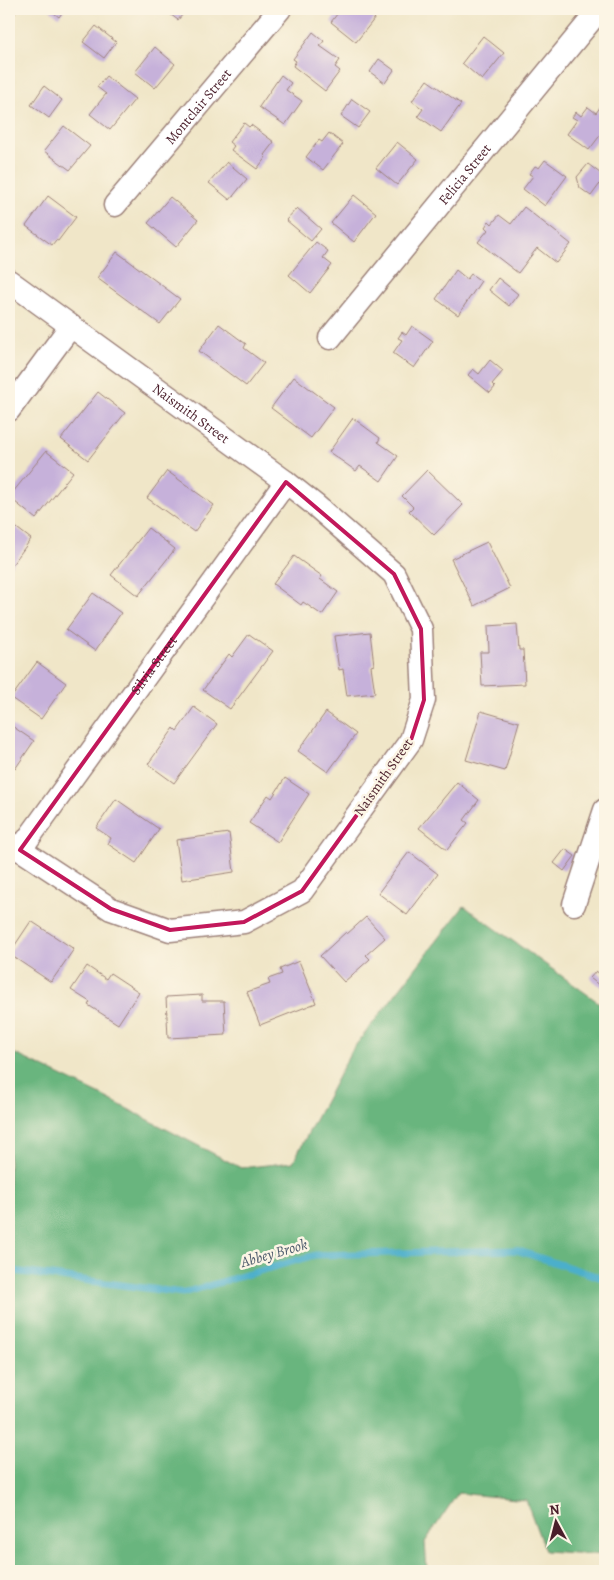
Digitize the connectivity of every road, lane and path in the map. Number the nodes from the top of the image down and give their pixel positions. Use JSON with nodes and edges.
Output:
{"nodes":[{"id":1,"x":280,"y":9,"type":"edge"},
{"id":2,"x":600,"y":9,"type":"edge"},
{"id":3,"x":115,"y":205,"type":"dead end"},
{"id":4,"x":9,"y":281,"type":"edge"},
{"id":5,"x":70,"y":326,"type":"junction"},
{"id":6,"x":330,"y":338,"type":"dead end"},
{"id":7,"x":9,"y":410,"type":"edge"},
{"id":8,"x":286,"y":482,"type":"junction"},
{"id":9,"x":605,"y":810,"type":"edge"},
{"id":10,"x":14,"y":846,"type":"edge"},
{"id":11,"x":574,"y":904,"type":"dead end"}],
"edges":[{"from":1,"to":3,"type":"street","name":"Montclair Street"},
{"from":2,"to":6,"type":"street","name":"Felicia Street"},
{"from":4,"to":5,"type":"street","name":"Naismith Street"},
{"from":5,"to":7,"type":"street"},
{"from":5,"to":8,"type":"street","name":"Naismith Street"},
{"from":8,"to":10,"type":"street","name":"Silvia Street"},
{"from":8,"to":10,"type":"street","name":"Naismith Street"},
{"from":9,"to":11,"type":"street"}]}
